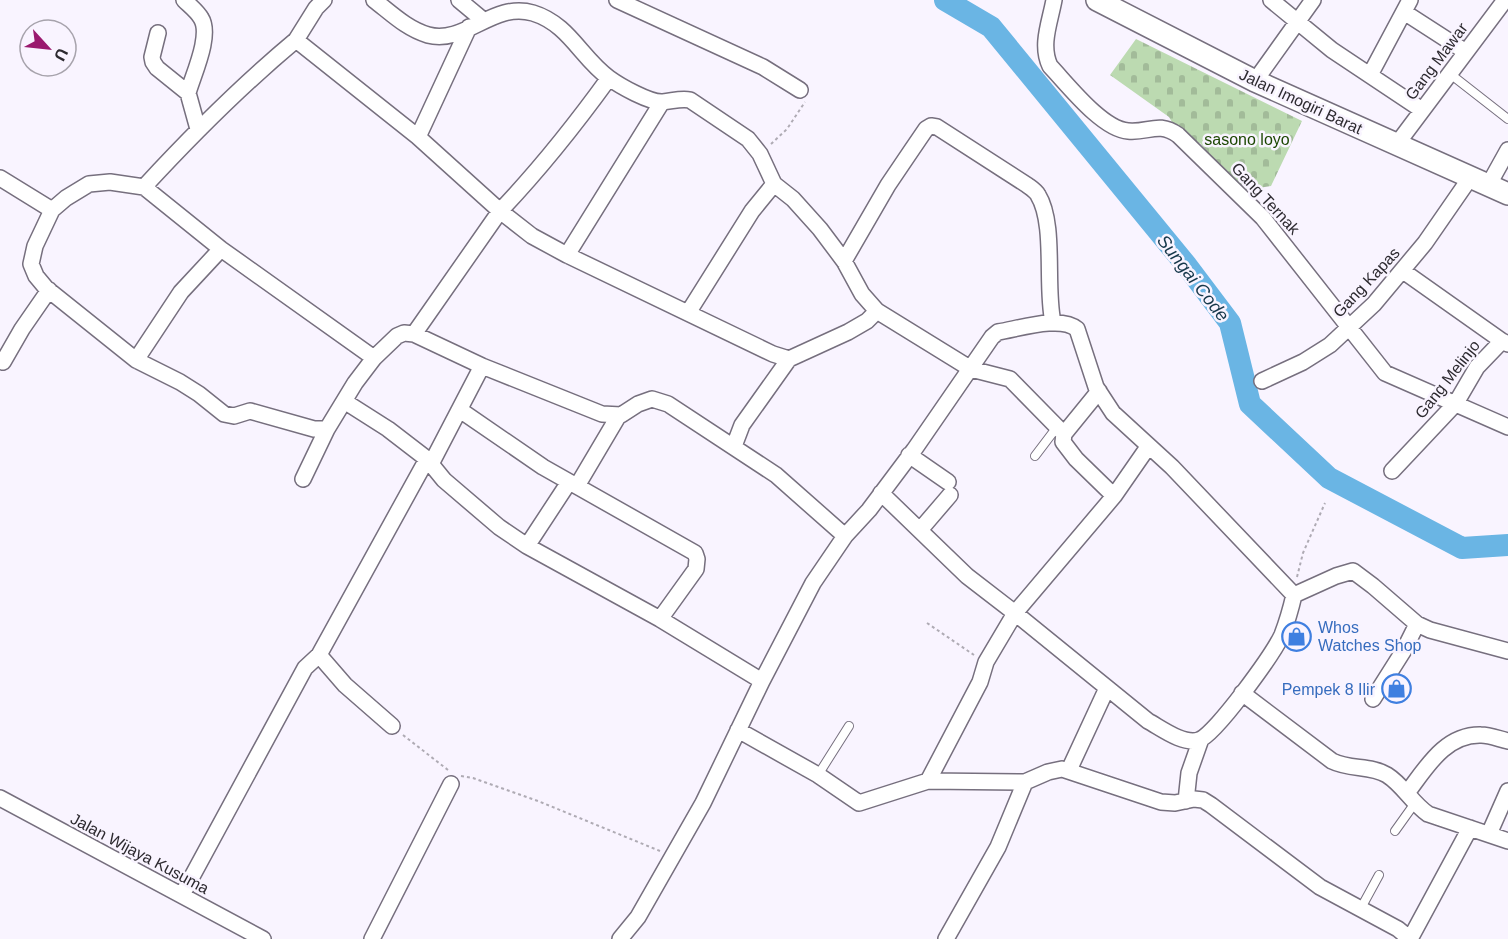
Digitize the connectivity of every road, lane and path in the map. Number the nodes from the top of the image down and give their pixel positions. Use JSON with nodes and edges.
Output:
{"nodes":[{"id":1,"x":184,"y":0,"type":"edge"},
{"id":2,"x":324,"y":0,"type":"edge"},
{"id":3,"x":374,"y":0,"type":"edge"},
{"id":4,"x":459,"y":0,"type":"edge"},
{"id":5,"x":618,"y":0,"type":"edge"},
{"id":6,"x":1054,"y":0,"type":"edge"},
{"id":7,"x":1097,"y":0,"type":"edge"},
{"id":8,"x":1271,"y":0,"type":"edge"},
{"id":9,"x":1313,"y":0,"type":"edge"},
{"id":10,"x":1505,"y":0,"type":"edge"},
{"id":11,"x":508,"y":5,"type":"edge"},
{"id":12,"x":1124,"y":6,"type":"edge"},
{"id":13,"x":1407,"y":6,"type":"edge"},
{"id":14,"x":483,"y":20,"type":"junction"},
{"id":15,"x":1298,"y":23,"type":"junction"},
{"id":16,"x":469,"y":27,"type":"junction"},
{"id":17,"x":158,"y":33,"type":"dead end"},
{"id":18,"x":296,"y":39,"type":"junction"},
{"id":19,"x":1466,"y":52,"type":"junction"},
{"id":20,"x":1449,"y":72,"type":"junction"},
{"id":21,"x":1370,"y":75,"type":"junction"},
{"id":22,"x":609,"y":78,"type":"junction"},
{"id":23,"x":1255,"y":81,"type":"junction"},
{"id":24,"x":800,"y":90,"type":"joint"},
{"id":25,"x":188,"y":93,"type":"junction"},
{"id":26,"x":662,"y":102,"type":"junction"},
{"id":27,"x":1422,"y":110,"type":"junction"},
{"id":28,"x":1508,"y":119,"type":"edge"},
{"id":29,"x":198,"y":129,"type":"junction"},
{"id":30,"x":418,"y":137,"type":"junction"},
{"id":31,"x":1397,"y":144,"type":"junction"},
{"id":32,"x":1508,"y":150,"type":"edge"},
{"id":33,"x":760,"y":154,"type":"junction"},
{"id":34,"x":0,"y":179,"type":"edge"},
{"id":35,"x":1479,"y":182,"type":"junction"},
{"id":36,"x":774,"y":184,"type":"junction"},
{"id":37,"x":144,"y":187,"type":"junction"},
{"id":38,"x":1508,"y":194,"type":"edge"},
{"id":39,"x":52,"y":210,"type":"junction"},
{"id":40,"x":500,"y":211,"type":"junction"},
{"id":41,"x":220,"y":249,"type":"junction"},
{"id":42,"x":567,"y":255,"type":"junction"},
{"id":43,"x":844,"y":261,"type":"junction"},
{"id":44,"x":1403,"y":271,"type":"junction"},
{"id":45,"x":49,"y":290,"type":"junction"},
{"id":46,"x":877,"y":311,"type":"junction"},
{"id":47,"x":688,"y":313,"type":"junction"},
{"id":48,"x":1053,"y":322,"type":"junction"},
{"id":49,"x":1348,"y":326,"type":"junction"},
{"id":50,"x":414,"y":334,"type":"junction"},
{"id":51,"x":1505,"y":343,"type":"edge"},
{"id":52,"x":374,"y":358,"type":"junction"},
{"id":53,"x":789,"y":359,"type":"junction"},
{"id":54,"x":136,"y":360,"type":"junction"},
{"id":55,"x":3,"y":362,"type":"dead end"},
{"id":56,"x":482,"y":366,"type":"junction"},
{"id":57,"x":971,"y":369,"type":"junction"},
{"id":58,"x":1262,"y":381,"type":"dead end"},
{"id":59,"x":1099,"y":391,"type":"junction"},
{"id":60,"x":344,"y":401,"type":"junction"},
{"id":61,"x":1456,"y":402,"type":"junction"},
{"id":62,"x":459,"y":410,"type":"junction"},
{"id":63,"x":619,"y":415,"type":"junction"},
{"id":64,"x":1508,"y":427,"type":"edge"},
{"id":65,"x":327,"y":429,"type":"junction"},
{"id":66,"x":1061,"y":431,"type":"junction"},
{"id":67,"x":734,"y":446,"type":"junction"},
{"id":68,"x":1148,"y":447,"type":"junction"},
{"id":69,"x":909,"y":455,"type":"junction"},
{"id":70,"x":1035,"y":456,"type":"dead end"},
{"id":71,"x":429,"y":462,"type":"junction"},
{"id":72,"x":1392,"y":471,"type":"dead end"},
{"id":73,"x":303,"y":480,"type":"dead end"},
{"id":74,"x":573,"y":484,"type":"junction"},
{"id":75,"x":881,"y":493,"type":"junction"},
{"id":76,"x":1114,"y":496,"type":"junction"},
{"id":77,"x":1325,"y":503,"type":"dead end"},
{"id":78,"x":920,"y":530,"type":"junction"},
{"id":79,"x":845,"y":536,"type":"junction"},
{"id":80,"x":528,"y":546,"type":"junction"},
{"id":81,"x":1294,"y":595,"type":"junction"},
{"id":82,"x":1015,"y":613,"type":"junction"},
{"id":83,"x":660,"y":619,"type":"junction"},
{"id":84,"x":927,"y":623,"type":"dead end"},
{"id":85,"x":1417,"y":624,"type":"junction"},
{"id":86,"x":1508,"y":651,"type":"edge"},
{"id":87,"x":319,"y":655,"type":"junction"},
{"id":88,"x":986,"y":662,"type":"junction"},
{"id":89,"x":762,"y":681,"type":"junction"},
{"id":90,"x":1107,"y":688,"type":"junction"},
{"id":91,"x":1242,"y":693,"type":"junction"},
{"id":92,"x":1373,"y":699,"type":"dead end"},
{"id":93,"x":392,"y":726,"type":"joint"},
{"id":94,"x":849,"y":726,"type":"dead end"},
{"id":95,"x":738,"y":730,"type":"junction"},
{"id":96,"x":1201,"y":739,"type":"junction"},
{"id":97,"x":1508,"y":741,"type":"edge"},
{"id":98,"x":1069,"y":770,"type":"junction"},
{"id":99,"x":818,"y":775,"type":"junction"},
{"id":100,"x":928,"y":781,"type":"junction"},
{"id":101,"x":1025,"y":782,"type":"junction"},
{"id":102,"x":451,"y":784,"type":"dead end"},
{"id":103,"x":1508,"y":790,"type":"edge"},
{"id":104,"x":0,"y":798,"type":"edge"},
{"id":105,"x":1411,"y":798,"type":"junction"},
{"id":106,"x":1186,"y":801,"type":"junction"},
{"id":107,"x":1470,"y":828,"type":"junction"},
{"id":108,"x":1395,"y":831,"type":"dead end"},
{"id":109,"x":1489,"y":834,"type":"junction"},
{"id":110,"x":1508,"y":841,"type":"edge"},
{"id":111,"x":674,"y":856,"type":"junction"},
{"id":112,"x":1379,"y":875,"type":"dead end"},
{"id":113,"x":182,"y":895,"type":"junction"},
{"id":114,"x":1361,"y":908,"type":"junction"},
{"id":115,"x":263,"y":939,"type":"edge"},
{"id":116,"x":372,"y":939,"type":"edge"},
{"id":117,"x":620,"y":939,"type":"edge"},
{"id":118,"x":946,"y":939,"type":"edge"},
{"id":119,"x":1410,"y":939,"type":"edge"}],
"edges":[{"from":1,"to":25,"type":"street"},
{"from":2,"to":18,"type":"street"},
{"from":3,"to":16,"type":"street"},
{"from":4,"to":14,"type":"street"},
{"from":5,"to":24,"type":"street"},
{"from":6,"to":49,"type":"street","name":"Gang Ternak"},
{"from":7,"to":12,"type":"main road","name":"Jalan Imogiri Barat"},
{"from":8,"to":15,"type":"street"},
{"from":9,"to":15,"type":"street"},
{"from":10,"to":19,"type":"street","name":"Gang Mawar"},
{"from":11,"to":14,"type":"street"},
{"from":11,"to":22,"type":"street"},
{"from":12,"to":23,"type":"main road","name":"Jalan Imogiri Barat"},
{"from":13,"to":19,"type":"street"},
{"from":13,"to":21,"type":"street"},
{"from":14,"to":16,"type":"street"},
{"from":15,"to":21,"type":"street"},
{"from":15,"to":23,"type":"street"},
{"from":16,"to":30,"type":"street"},
{"from":17,"to":25,"type":"street"},
{"from":18,"to":29,"type":"street"},
{"from":18,"to":30,"type":"street"},
{"from":19,"to":20,"type":"street","name":"Gang Mawar"},
{"from":20,"to":27,"type":"street","name":"Gang Mawar"},
{"from":20,"to":28,"type":"lane"},
{"from":21,"to":27,"type":"street"},
{"from":22,"to":26,"type":"street"},
{"from":22,"to":40,"type":"street"},
{"from":23,"to":31,"type":"main road","name":"Jalan Imogiri Barat"},
{"from":24,"to":33,"type":"path"},
{"from":25,"to":29,"type":"street"},
{"from":26,"to":33,"type":"street"},
{"from":26,"to":42,"type":"street"},
{"from":27,"to":31,"type":"street","name":"Gang Mawar"},
{"from":29,"to":37,"type":"street"},
{"from":30,"to":40,"type":"street"},
{"from":31,"to":35,"type":"main road","name":"Jalan Imogiri Barat"},
{"from":32,"to":35,"type":"street","name":"Gang Kapas"},
{"from":33,"to":36,"type":"street"},
{"from":34,"to":39,"type":"street"},
{"from":35,"to":38,"type":"main road","name":"Jalan Imogiri Barat"},
{"from":35,"to":44,"type":"street","name":"Gang Kapas"},
{"from":36,"to":43,"type":"street"},
{"from":36,"to":47,"type":"street"},
{"from":37,"to":39,"type":"street"},
{"from":37,"to":41,"type":"street"},
{"from":39,"to":45,"type":"street"},
{"from":40,"to":42,"type":"street"},
{"from":40,"to":50,"type":"street"},
{"from":41,"to":52,"type":"street"},
{"from":41,"to":54,"type":"street"},
{"from":42,"to":47,"type":"street"},
{"from":43,"to":46,"type":"street"},
{"from":43,"to":48,"type":"street"},
{"from":44,"to":49,"type":"street","name":"Gang Kapas"},
{"from":44,"to":51,"type":"street"},
{"from":45,"to":54,"type":"street"},
{"from":45,"to":55,"type":"street"},
{"from":46,"to":53,"type":"street"},
{"from":46,"to":57,"type":"street"},
{"from":47,"to":53,"type":"street"},
{"from":48,"to":57,"type":"street"},
{"from":48,"to":59,"type":"street"},
{"from":49,"to":58,"type":"street","name":"Gang Kapas"},
{"from":49,"to":61,"type":"street","name":"Gang Ternak"},
{"from":50,"to":52,"type":"street"},
{"from":50,"to":56,"type":"street"},
{"from":51,"to":61,"type":"street","name":"Gang Melinjo"},
{"from":52,"to":60,"type":"street"},
{"from":53,"to":67,"type":"street"},
{"from":54,"to":65,"type":"street"},
{"from":56,"to":62,"type":"street"},
{"from":56,"to":63,"type":"street"},
{"from":57,"to":66,"type":"street"},
{"from":57,"to":69,"type":"street"},
{"from":59,"to":66,"type":"street"},
{"from":59,"to":68,"type":"street"},
{"from":60,"to":65,"type":"street"},
{"from":60,"to":71,"type":"street"},
{"from":61,"to":64,"type":"street","name":"Gang Ternak"},
{"from":61,"to":72,"type":"street","name":"Gang Melinjo"},
{"from":62,"to":71,"type":"street"},
{"from":62,"to":74,"type":"street"},
{"from":63,"to":67,"type":"street"},
{"from":63,"to":74,"type":"street"},
{"from":65,"to":73,"type":"street"},
{"from":66,"to":70,"type":"lane"},
{"from":66,"to":76,"type":"street"},
{"from":67,"to":79,"type":"street"},
{"from":68,"to":76,"type":"street"},
{"from":68,"to":81,"type":"street"},
{"from":69,"to":75,"type":"street"},
{"from":69,"to":78,"type":"street"},
{"from":71,"to":80,"type":"street"},
{"from":71,"to":87,"type":"street"},
{"from":74,"to":80,"type":"street"},
{"from":74,"to":83,"type":"street"},
{"from":75,"to":78,"type":"street"},
{"from":75,"to":79,"type":"street"},
{"from":76,"to":82,"type":"street"},
{"from":77,"to":81,"type":"path"},
{"from":78,"to":82,"type":"street"},
{"from":79,"to":89,"type":"street"},
{"from":80,"to":83,"type":"street"},
{"from":81,"to":85,"type":"street"},
{"from":81,"to":91,"type":"street"},
{"from":82,"to":88,"type":"street"},
{"from":82,"to":90,"type":"street"},
{"from":83,"to":89,"type":"street"},
{"from":84,"to":88,"type":"path"},
{"from":85,"to":86,"type":"street"},
{"from":85,"to":92,"type":"street"},
{"from":87,"to":93,"type":"street"},
{"from":87,"to":113,"type":"street"},
{"from":88,"to":100,"type":"street"},
{"from":89,"to":95,"type":"street"},
{"from":90,"to":96,"type":"street"},
{"from":90,"to":98,"type":"street"},
{"from":91,"to":96,"type":"street"},
{"from":91,"to":105,"type":"street"},
{"from":93,"to":111,"type":"path"},
{"from":94,"to":99,"type":"lane"},
{"from":95,"to":99,"type":"street"},
{"from":95,"to":111,"type":"street"},
{"from":96,"to":106,"type":"street"},
{"from":97,"to":105,"type":"street"},
{"from":98,"to":101,"type":"street"},
{"from":98,"to":106,"type":"street"},
{"from":99,"to":100,"type":"street"},
{"from":100,"to":101,"type":"street"},
{"from":101,"to":118,"type":"street"},
{"from":102,"to":116,"type":"street"},
{"from":103,"to":109,"type":"street"},
{"from":104,"to":113,"type":"street","name":"Jalan Wijaya Kusuma"},
{"from":105,"to":107,"type":"street"},
{"from":105,"to":108,"type":"lane"},
{"from":106,"to":114,"type":"street"},
{"from":107,"to":109,"type":"street"},
{"from":107,"to":119,"type":"street"},
{"from":109,"to":110,"type":"street"},
{"from":111,"to":117,"type":"street"},
{"from":112,"to":114,"type":"lane"},
{"from":113,"to":115,"type":"street","name":"Jalan Wijaya Kusuma"},
{"from":114,"to":119,"type":"street"}]}
